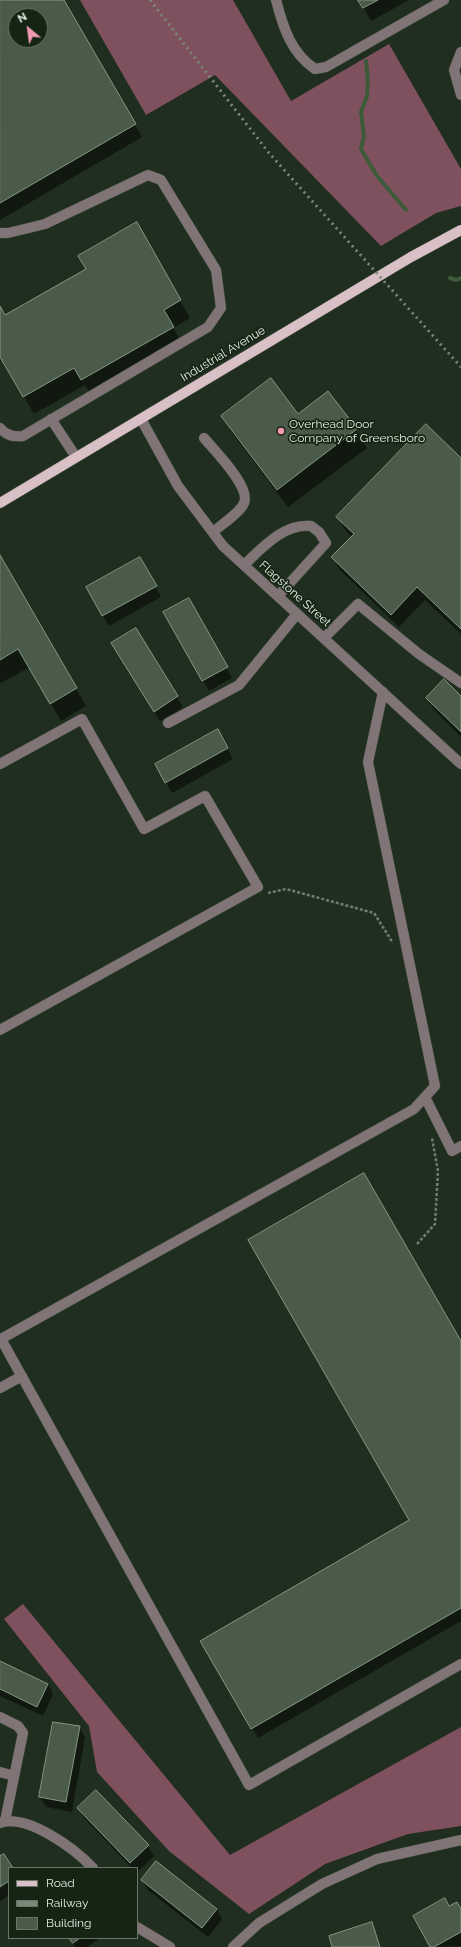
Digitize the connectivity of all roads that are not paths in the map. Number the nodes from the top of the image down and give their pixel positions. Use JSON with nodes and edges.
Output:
{"nodes":[{"id":1,"x":276,"y":0,"type":"edge"},
{"id":2,"x":444,"y":0,"type":"edge"},
{"id":3,"x":461,"y":52,"type":"edge"},
{"id":4,"x":461,"y":95,"type":"edge"},
{"id":5,"x":461,"y":230,"type":"edge"},
{"id":6,"x":0,"y":233,"type":"edge"},
{"id":7,"x":51,"y":419,"type":"junction"},
{"id":8,"x":141,"y":419,"type":"junction"},
{"id":9,"x":0,"y":428,"type":"edge"},
{"id":10,"x":204,"y":438,"type":"dead end"},
{"id":11,"x":76,"y":457,"type":"junction"},
{"id":12,"x":0,"y":503,"type":"edge"},
{"id":13,"x":213,"y":532,"type":"junction"},
{"id":14,"x":244,"y":565,"type":"junction"},
{"id":15,"x":278,"y":596,"type":"junction"},
{"id":16,"x":297,"y":614,"type":"junction"},
{"id":17,"x":324,"y":638,"type":"junction"},
{"id":18,"x":461,"y":683,"type":"edge"},
{"id":19,"x":383,"y":692,"type":"junction"},
{"id":20,"x":168,"y":723,"type":"dead end"},
{"id":21,"x":0,"y":764,"type":"edge"},
{"id":22,"x":461,"y":764,"type":"edge"},
{"id":23,"x":0,"y":1030,"type":"edge"},
{"id":24,"x":425,"y":1097,"type":"junction"},
{"id":25,"x":461,"y":1146,"type":"edge"},
{"id":26,"x":22,"y":1376,"type":"junction"},
{"id":27,"x":0,"y":1388,"type":"edge"},
{"id":28,"x":461,"y":1664,"type":"edge"},
{"id":29,"x":0,"y":1717,"type":"edge"},
{"id":30,"x":0,"y":1772,"type":"edge"},
{"id":31,"x":14,"y":1776,"type":"junction"},
{"id":32,"x":2,"y":1822,"type":"edge"},
{"id":33,"x":461,"y":1840,"type":"edge"},
{"id":34,"x":92,"y":1867,"type":"edge"},
{"id":35,"x":138,"y":1928,"type":"edge"},
{"id":36,"x":170,"y":1947,"type":"edge"},
{"id":37,"x":233,"y":1947,"type":"edge"}],
"edges":[{"from":1,"to":2,"type":"street"},
{"from":3,"to":4,"type":"street"},
{"from":5,"to":8,"type":"main road","name":"Industrial Avenue"},
{"from":6,"to":7,"type":"street"},
{"from":7,"to":9,"type":"street"},
{"from":7,"to":11,"type":"street"},
{"from":8,"to":11,"type":"main road","name":"Industrial Avenue"},
{"from":8,"to":13,"type":"street","name":"Flagstone Street"},
{"from":10,"to":13,"type":"street"},
{"from":11,"to":12,"type":"main road","name":"Industrial Avenue"},
{"from":13,"to":14,"type":"street","name":"Flagstone Street"},
{"from":14,"to":15,"type":"street","name":"Flagstone Street"},
{"from":14,"to":15,"type":"street"},
{"from":15,"to":16,"type":"street","name":"Flagstone Street"},
{"from":16,"to":17,"type":"street","name":"Flagstone Street"},
{"from":16,"to":20,"type":"street"},
{"from":17,"to":18,"type":"street"},
{"from":17,"to":19,"type":"street","name":"Flagstone Street"},
{"from":19,"to":22,"type":"street","name":"Flagstone Street"},
{"from":19,"to":24,"type":"street"},
{"from":21,"to":23,"type":"street"},
{"from":24,"to":25,"type":"street"},
{"from":24,"to":26,"type":"street"},
{"from":26,"to":27,"type":"street"},
{"from":26,"to":28,"type":"street"},
{"from":29,"to":31,"type":"street"},
{"from":30,"to":31,"type":"street"},
{"from":31,"to":32,"type":"street"},
{"from":32,"to":34,"type":"street"},
{"from":33,"to":37,"type":"street"},
{"from":35,"to":36,"type":"street"}]}
